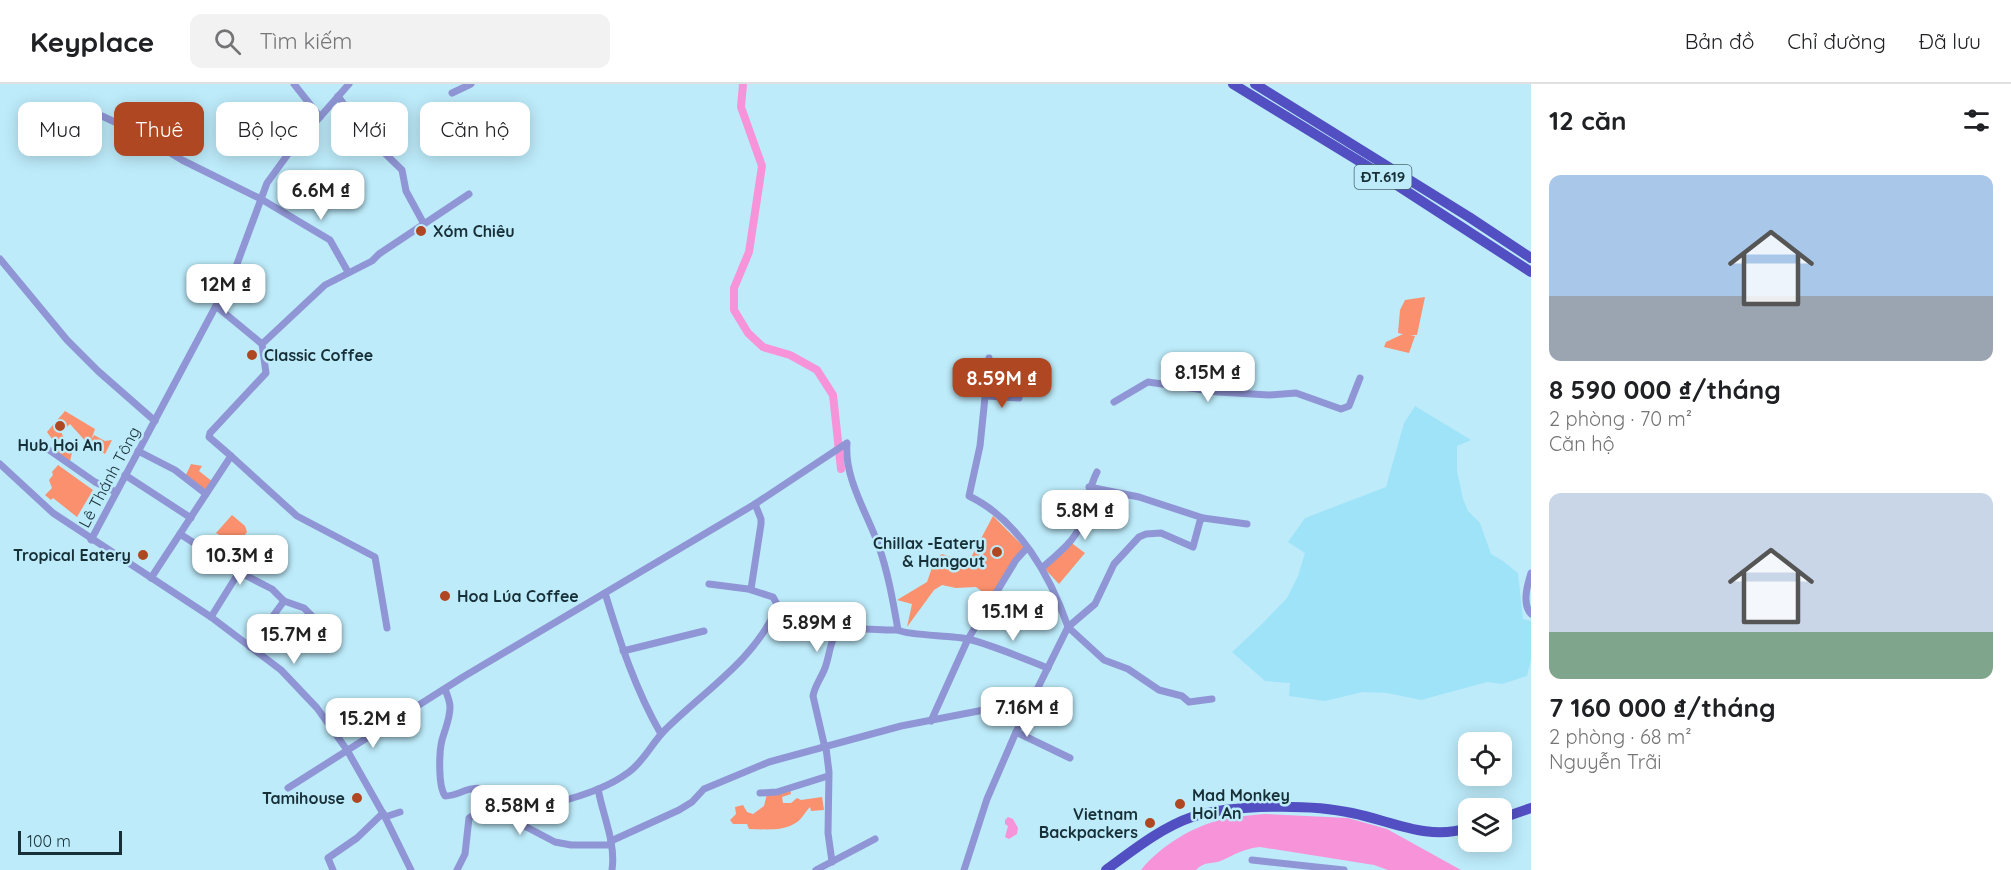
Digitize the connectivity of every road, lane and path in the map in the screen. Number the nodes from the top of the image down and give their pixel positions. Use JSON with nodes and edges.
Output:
{"nodes":[{"id":1,"x":294,"y":84,"type":"edge"},
{"id":2,"x":349,"y":84,"type":"edge"},
{"id":3,"x":471,"y":84,"type":"edge"},
{"id":4,"x":1233,"y":84,"type":"edge"},
{"id":5,"x":1255,"y":84,"type":"edge"},
{"id":6,"x":452,"y":93,"type":"dead end"},
{"id":7,"x":338,"y":96,"type":"junction"},
{"id":8,"x":102,"y":116,"type":"dead end"},
{"id":9,"x":320,"y":117,"type":"junction"},
{"id":10,"x":469,"y":194,"type":"dead end"},
{"id":11,"x":261,"y":199,"type":"junction"},
{"id":12,"x":424,"y":224,"type":"junction"},
{"id":13,"x":1531,"y":258,"type":"edge"},
{"id":14,"x":0,"y":259,"type":"edge"},
{"id":15,"x":348,"y":272,"type":"junction"},
{"id":16,"x":1531,"y":272,"type":"edge"},
{"id":17,"x":216,"y":306,"type":"junction"},
{"id":18,"x":262,"y":344,"type":"junction"},
{"id":19,"x":989,"y":358,"type":"dead end"},
{"id":20,"x":1360,"y":378,"type":"dead end"},
{"id":21,"x":987,"y":396,"type":"junction"},
{"id":22,"x":1019,"y":398,"type":"dead end"},
{"id":23,"x":1114,"y":402,"type":"dead end"},
{"id":24,"x":155,"y":421,"type":"junction"},
{"id":25,"x":39,"y":443,"type":"dead end"},
{"id":26,"x":138,"y":451,"type":"junction"},
{"id":27,"x":231,"y":456,"type":"junction"},
{"id":28,"x":0,"y":464,"type":"edge"},
{"id":29,"x":1097,"y":472,"type":"dead end"},
{"id":30,"x":125,"y":475,"type":"junction"},
{"id":31,"x":1089,"y":487,"type":"junction"},
{"id":32,"x":116,"y":492,"type":"junction"},
{"id":33,"x":206,"y":494,"type":"junction"},
{"id":34,"x":754,"y":504,"type":"junction"},
{"id":35,"x":191,"y":518,"type":"junction"},
{"id":36,"x":1203,"y":518,"type":"junction"},
{"id":37,"x":1247,"y":524,"type":"dead end"},
{"id":38,"x":180,"y":534,"type":"junction"},
{"id":39,"x":91,"y":540,"type":"junction"},
{"id":40,"x":1027,"y":548,"type":"junction"},
{"id":41,"x":1042,"y":568,"type":"junction"},
{"id":42,"x":239,"y":572,"type":"junction"},
{"id":43,"x":1531,"y":573,"type":"edge"},
{"id":44,"x":150,"y":578,"type":"junction"},
{"id":45,"x":709,"y":584,"type":"dead end"},
{"id":46,"x":751,"y":590,"type":"junction"},
{"id":47,"x":605,"y":593,"type":"junction"},
{"id":48,"x":284,"y":601,"type":"junction"},
{"id":49,"x":1531,"y":614,"type":"edge"},
{"id":50,"x":211,"y":617,"type":"junction"},
{"id":51,"x":1068,"y":627,"type":"junction"},
{"id":52,"x":387,"y":628,"type":"dead end"},
{"id":53,"x":898,"y":630,"type":"junction"},
{"id":54,"x":704,"y":631,"type":"dead end"},
{"id":55,"x":318,"y":633,"type":"dead end"},
{"id":56,"x":969,"y":639,"type":"junction"},
{"id":57,"x":250,"y":647,"type":"junction"},
{"id":58,"x":623,"y":651,"type":"junction"},
{"id":59,"x":1048,"y":668,"type":"junction"},
{"id":60,"x":445,"y":689,"type":"junction"},
{"id":61,"x":1212,"y":699,"type":"dead end"},
{"id":62,"x":1029,"y":701,"type":"junction"},
{"id":63,"x":931,"y":721,"type":"junction"},
{"id":64,"x":1016,"y":732,"type":"junction"},
{"id":65,"x":661,"y":734,"type":"junction"},
{"id":66,"x":825,"y":748,"type":"junction"},
{"id":67,"x":347,"y":750,"type":"junction"},
{"id":68,"x":1070,"y":758,"type":"dead end"},
{"id":69,"x":828,"y":776,"type":"junction"},
{"id":70,"x":288,"y":788,"type":"dead end"},
{"id":71,"x":598,"y":789,"type":"junction"},
{"id":72,"x":760,"y":793,"type":"dead end"},
{"id":73,"x":1531,"y":808,"type":"edge"},
{"id":74,"x":400,"y":812,"type":"dead end"},
{"id":75,"x":384,"y":815,"type":"junction"},
{"id":76,"x":1512,"y":815,"type":"edge"},
{"id":77,"x":1458,"y":829,"type":"edge"},
{"id":78,"x":875,"y":839,"type":"dead end"},
{"id":79,"x":611,"y":843,"type":"junction"},
{"id":80,"x":1252,"y":860,"type":"dead end"},
{"id":81,"x":832,"y":862,"type":"junction"},
{"id":82,"x":333,"y":870,"type":"edge"},
{"id":83,"x":411,"y":870,"type":"edge"},
{"id":84,"x":458,"y":870,"type":"edge"},
{"id":85,"x":612,"y":870,"type":"edge"},
{"id":86,"x":820,"y":870,"type":"edge"},
{"id":87,"x":964,"y":870,"type":"edge"},
{"id":88,"x":1106,"y":870,"type":"edge"},
{"id":89,"x":1344,"y":870,"type":"edge"}],
"edges":[{"from":1,"to":9,"type":"street"},
{"from":2,"to":7,"type":"street","name":"Lê Thánh Tông"},
{"from":3,"to":6,"type":"street"},
{"from":4,"to":16,"type":"main road","number":"ĐT.619"},
{"from":5,"to":13,"type":"main road","number":"ĐT.619"},
{"from":7,"to":9,"type":"street","name":"Lê Thánh Tông"},
{"from":7,"to":12,"type":"street"},
{"from":8,"to":11,"type":"street"},
{"from":9,"to":11,"type":"street","name":"Lê Thánh Tông"},
{"from":10,"to":12,"type":"street"},
{"from":11,"to":15,"type":"street"},
{"from":11,"to":17,"type":"street","name":"Lê Thánh Tông"},
{"from":12,"to":15,"type":"street"},
{"from":14,"to":24,"type":"street"},
{"from":15,"to":18,"type":"street"},
{"from":17,"to":18,"type":"street"},
{"from":17,"to":24,"type":"street","name":"Lê Thánh Tông"},
{"from":18,"to":27,"type":"street"},
{"from":19,"to":21,"type":"street"},
{"from":20,"to":23,"type":"street"},
{"from":21,"to":22,"type":"street"},
{"from":21,"to":40,"type":"street"},
{"from":24,"to":26,"type":"street","name":"Lê Thánh Tông"},
{"from":25,"to":32,"type":"street"},
{"from":26,"to":30,"type":"street","name":"Lê Thánh Tông"},
{"from":26,"to":33,"type":"street"},
{"from":27,"to":33,"type":"street"},
{"from":27,"to":52,"type":"street"},
{"from":28,"to":39,"type":"street"},
{"from":29,"to":31,"type":"street"},
{"from":30,"to":32,"type":"street","name":"Lê Thánh Tông"},
{"from":30,"to":35,"type":"street"},
{"from":31,"to":36,"type":"street"},
{"from":31,"to":41,"type":"street"},
{"from":32,"to":39,"type":"street","name":"Lê Thánh Tông"},
{"from":33,"to":35,"type":"street"},
{"from":34,"to":46,"type":"street"},
{"from":34,"to":47,"type":"street"},
{"from":34,"to":53,"type":"street"},
{"from":35,"to":38,"type":"street"},
{"from":36,"to":37,"type":"street"},
{"from":36,"to":51,"type":"street"},
{"from":38,"to":42,"type":"street"},
{"from":38,"to":44,"type":"street"},
{"from":39,"to":44,"type":"street","name":"Lê Thánh Tông"},
{"from":40,"to":41,"type":"street"},
{"from":40,"to":56,"type":"street"},
{"from":41,"to":51,"type":"street"},
{"from":42,"to":48,"type":"street"},
{"from":42,"to":50,"type":"street"},
{"from":43,"to":49,"type":"street"},
{"from":44,"to":50,"type":"street","name":"Lê Thánh Tông"},
{"from":45,"to":46,"type":"street"},
{"from":46,"to":65,"type":"street"},
{"from":47,"to":58,"type":"street"},
{"from":47,"to":60,"type":"street"},
{"from":48,"to":55,"type":"street"},
{"from":48,"to":57,"type":"street"},
{"from":50,"to":57,"type":"street","name":"Lê Thánh Tông"},
{"from":51,"to":59,"type":"street"},
{"from":51,"to":61,"type":"street"},
{"from":53,"to":56,"type":"street"},
{"from":53,"to":66,"type":"street"},
{"from":54,"to":58,"type":"street"},
{"from":56,"to":59,"type":"street"},
{"from":56,"to":63,"type":"street"},
{"from":57,"to":67,"type":"street","name":"Lê Thánh Tông"},
{"from":58,"to":65,"type":"street"},
{"from":59,"to":62,"type":"street"},
{"from":60,"to":67,"type":"street"},
{"from":60,"to":71,"type":"street"},
{"from":62,"to":63,"type":"street"},
{"from":62,"to":64,"type":"street"},
{"from":63,"to":66,"type":"street"},
{"from":64,"to":68,"type":"street"},
{"from":64,"to":87,"type":"street"},
{"from":65,"to":71,"type":"street"},
{"from":66,"to":69,"type":"street"},
{"from":66,"to":79,"type":"street"},
{"from":67,"to":70,"type":"street"},
{"from":67,"to":75,"type":"street","name":"Lê Thánh Tông"},
{"from":69,"to":72,"type":"street"},
{"from":69,"to":81,"type":"street"},
{"from":71,"to":79,"type":"street"},
{"from":73,"to":76,"type":"main road"},
{"from":74,"to":75,"type":"street"},
{"from":75,"to":82,"type":"street"},
{"from":75,"to":83,"type":"street","name":"Lê Thánh Tông"},
{"from":77,"to":88,"type":"main road"},
{"from":78,"to":81,"type":"street"},
{"from":79,"to":84,"type":"street"},
{"from":79,"to":85,"type":"street"},
{"from":80,"to":89,"type":"street"},
{"from":81,"to":86,"type":"street"}]}
